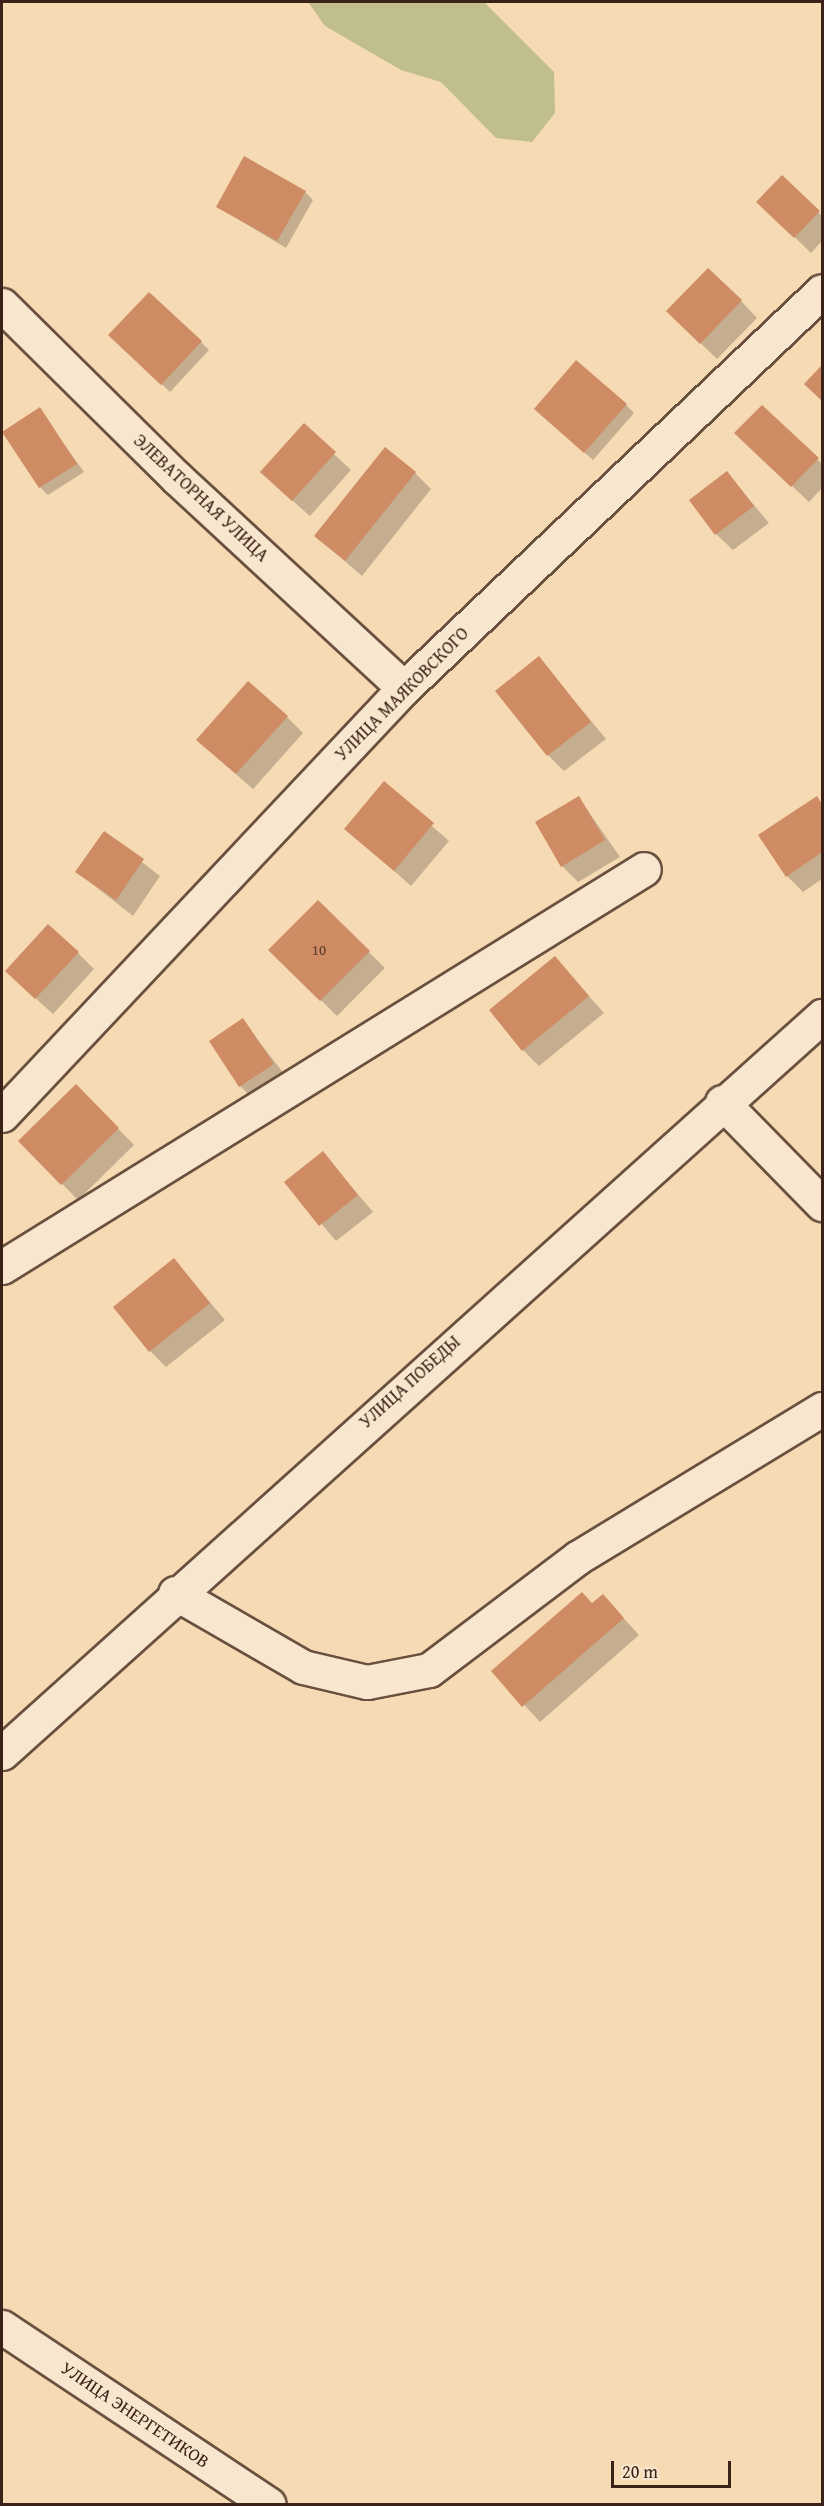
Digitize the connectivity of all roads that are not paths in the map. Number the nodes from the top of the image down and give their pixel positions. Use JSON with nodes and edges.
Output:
{"nodes":[{"id":1,"x":822,"y":291,"type":"edge"},
{"id":2,"x":2,"y":305,"type":"edge"},
{"id":3,"x":404,"y":688,"type":"junction"},
{"id":4,"x":644,"y":869,"type":"dead end"},
{"id":5,"x":822,"y":1016,"type":"edge"},
{"id":6,"x":722,"y":1102,"type":"junction"},
{"id":7,"x":2,"y":1115,"type":"edge"},
{"id":8,"x":822,"y":1204,"type":"edge"},
{"id":9,"x":2,"y":1267,"type":"edge"},
{"id":10,"x":822,"y":1408,"type":"edge"},
{"id":11,"x":175,"y":1593,"type":"junction"},
{"id":12,"x":2,"y":1753,"type":"edge"},
{"id":13,"x":2,"y":2327,"type":"edge"},
{"id":14,"x":268,"y":2505,"type":"edge"}],
"edges":[{"from":1,"to":3,"type":"street","name":"УЛИЦА МАЯКОВСКОГО"},
{"from":2,"to":3,"type":"street","name":"ЭЛЕВАТОРНАЯ УЛИЦА"},
{"from":3,"to":7,"type":"street","name":"УЛИЦА МАЯКОВСКОГО"},
{"from":4,"to":9,"type":"street"},
{"from":5,"to":6,"type":"street","name":"УЛИЦА ПОБЕДЫ"},
{"from":6,"to":8,"type":"street"},
{"from":6,"to":11,"type":"street","name":"УЛИЦА ПОБЕДЫ"},
{"from":10,"to":11,"type":"street"},
{"from":11,"to":12,"type":"street","name":"УЛИЦА ПОБЕДЫ"},
{"from":13,"to":14,"type":"street","name":"УЛИЦА ЭНЕРГЕТИКОВ"}]}
